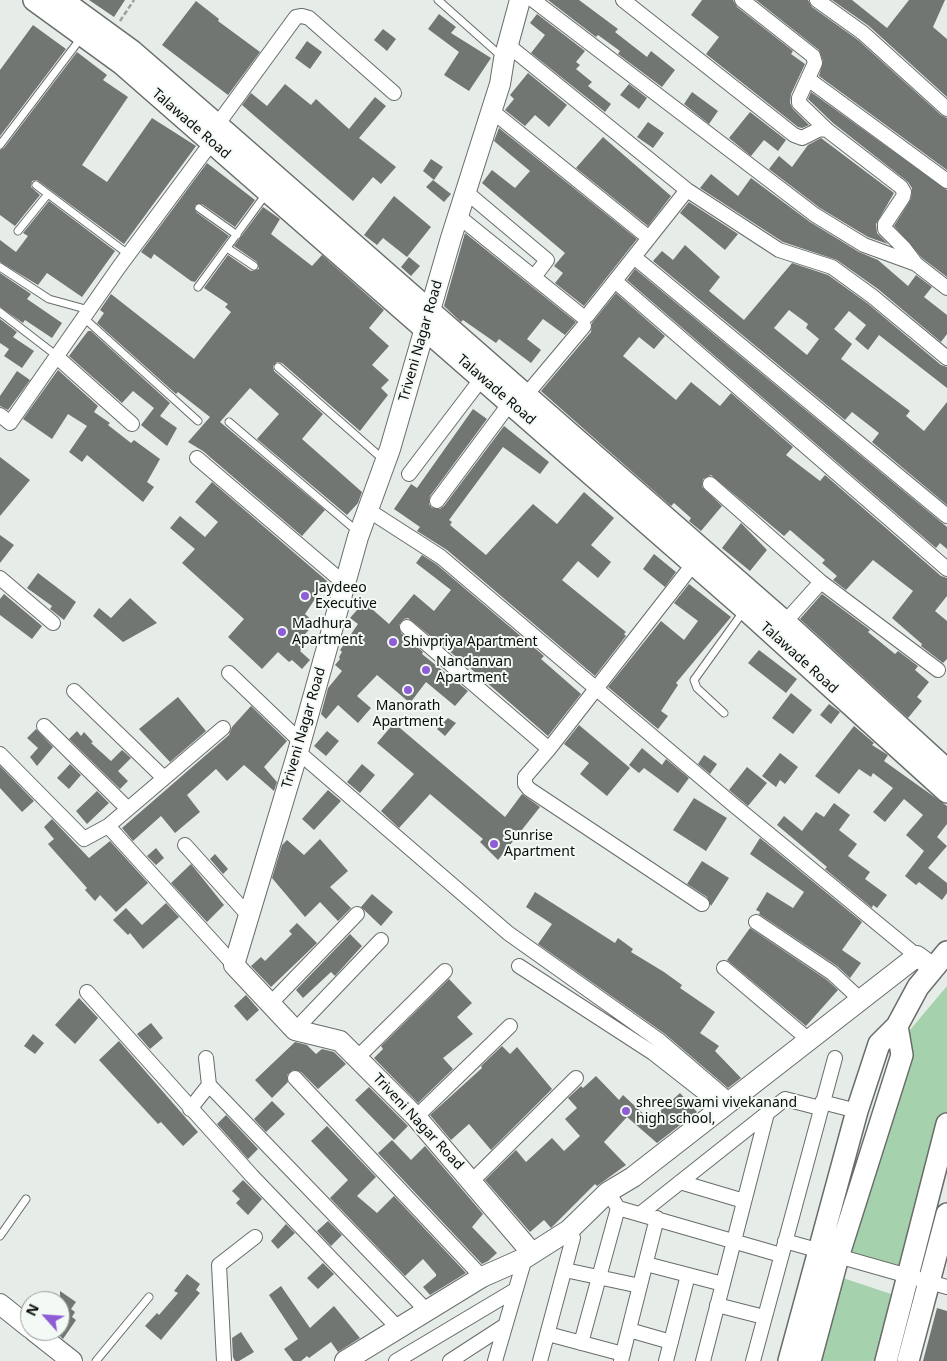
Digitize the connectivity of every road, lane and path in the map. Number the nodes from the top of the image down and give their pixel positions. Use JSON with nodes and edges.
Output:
{"nodes":[{"id":1,"x":34,"y":0,"type":"edge"},
{"id":2,"x":62,"y":0,"type":"edge"},
{"id":3,"x":134,"y":0,"type":"edge"},
{"id":4,"x":438,"y":0,"type":"edge"},
{"id":5,"x":520,"y":0,"type":"edge"},
{"id":6,"x":533,"y":0,"type":"edge"},
{"id":7,"x":623,"y":0,"type":"edge"},
{"id":8,"x":742,"y":0,"type":"edge"},
{"id":9,"x":817,"y":0,"type":"edge"},
{"id":10,"x":83,"y":35,"type":"junction"},
{"id":11,"x":116,"y":46,"type":"junction"},
{"id":12,"x":507,"y":52,"type":"junction"},
{"id":13,"x":808,"y":79,"type":"junction"},
{"id":14,"x":394,"y":93,"type":"dead end"},
{"id":15,"x":947,"y":109,"type":"edge"},
{"id":16,"x":492,"y":111,"type":"junction"},
{"id":17,"x":827,"y":130,"type":"junction"},
{"id":18,"x":217,"y":132,"type":"junction"},
{"id":19,"x":0,"y":145,"type":"edge"},
{"id":20,"x":947,"y":181,"type":"edge"},
{"id":21,"x":36,"y":185,"type":"dead end"},
{"id":22,"x":273,"y":185,"type":"junction"},
{"id":23,"x":687,"y":190,"type":"junction"},
{"id":24,"x":466,"y":191,"type":"junction"},
{"id":25,"x":48,"y":194,"type":"junction"},
{"id":26,"x":199,"y":208,"type":"dead end"},
{"id":27,"x":458,"y":216,"type":"junction"},
{"id":28,"x":18,"y":231,"type":"dead end"},
{"id":29,"x":237,"y":234,"type":"junction"},
{"id":30,"x":649,"y":238,"type":"junction"},
{"id":31,"x":227,"y":248,"type":"junction"},
{"id":32,"x":128,"y":254,"type":"junction"},
{"id":33,"x":634,"y":257,"type":"junction"},
{"id":34,"x":916,"y":264,"type":"junction"},
{"id":35,"x":254,"y":266,"type":"dead end"},
{"id":36,"x":0,"y":267,"type":"edge"},
{"id":37,"x":534,"y":278,"type":"junction"},
{"id":38,"x":615,"y":281,"type":"junction"},
{"id":39,"x":198,"y":287,"type":"dead end"},
{"id":40,"x":947,"y":288,"type":"edge"},
{"id":41,"x":0,"y":312,"type":"edge"},
{"id":42,"x":86,"y":314,"type":"junction"},
{"id":43,"x":428,"y":320,"type":"junction"},
{"id":44,"x":584,"y":326,"type":"dead end"},
{"id":45,"x":57,"y":357,"type":"junction"},
{"id":46,"x":947,"y":358,"type":"edge"},
{"id":47,"x":278,"y":367,"type":"dead end"},
{"id":48,"x":482,"y":378,"type":"junction"},
{"id":49,"x":518,"y":399,"type":"junction"},
{"id":50,"x":0,"y":415,"type":"edge"},
{"id":51,"x":198,"y":420,"type":"dead end"},
{"id":52,"x":229,"y":422,"type":"dead end"},
{"id":53,"x":132,"y":424,"type":"dead end"},
{"id":54,"x":197,"y":458,"type":"dead end"},
{"id":55,"x":385,"y":461,"type":"junction"},
{"id":56,"x":409,"y":474,"type":"dead end"},
{"id":57,"x":710,"y":484,"type":"dead end"},
{"id":58,"x":437,"y":501,"type":"dead end"},
{"id":59,"x":368,"y":510,"type":"junction"},
{"id":60,"x":947,"y":516,"type":"edge"},
{"id":61,"x":359,"y":534,"type":"junction"},
{"id":62,"x":699,"y":558,"type":"junction"},
{"id":63,"x":947,"y":569,"type":"edge"},
{"id":64,"x":0,"y":578,"type":"edge"},
{"id":65,"x":822,"y":582,"type":"junction"},
{"id":66,"x":345,"y":584,"type":"junction"},
{"id":67,"x":745,"y":609,"type":"junction"},
{"id":68,"x":785,"y":622,"type":"junction"},
{"id":69,"x":53,"y":623,"type":"dead end"},
{"id":70,"x":407,"y":627,"type":"dead end"},
{"id":71,"x":938,"y":670,"type":"dead end"},
{"id":72,"x":229,"y":673,"type":"dead end"},
{"id":73,"x":595,"y":689,"type":"junction"},
{"id":74,"x":74,"y":691,"type":"dead end"},
{"id":75,"x":724,"y":713,"type":"dead end"},
{"id":76,"x":44,"y":726,"type":"dead end"},
{"id":77,"x":223,"y":728,"type":"dead end"},
{"id":78,"x":299,"y":749,"type":"junction"},
{"id":79,"x":549,"y":749,"type":"junction"},
{"id":80,"x":0,"y":754,"type":"edge"},
{"id":81,"x":947,"y":770,"type":"edge"},
{"id":82,"x":164,"y":778,"type":"junction"},
{"id":83,"x":947,"y":792,"type":"edge"},
{"id":84,"x":128,"y":808,"type":"junction"},
{"id":85,"x":108,"y":826,"type":"junction"},
{"id":86,"x":185,"y":845,"type":"dead end"},
{"id":87,"x":702,"y":904,"type":"dead end"},
{"id":88,"x":357,"y":914,"type":"dead end"},
{"id":89,"x":249,"y":916,"type":"junction"},
{"id":90,"x":756,"y":922,"type":"dead end"},
{"id":91,"x":381,"y":940,"type":"dead end"},
{"id":92,"x":947,"y":952,"type":"edge"},
{"id":93,"x":925,"y":962,"type":"junction"},
{"id":94,"x":234,"y":965,"type":"junction"},
{"id":95,"x":519,"y":966,"type":"dead end"},
{"id":96,"x":724,"y":968,"type":"dead end"},
{"id":97,"x":445,"y":971,"type":"dead end"},
{"id":98,"x":86,"y":992,"type":"dead end"},
{"id":99,"x":861,"y":1000,"type":"junction"},
{"id":100,"x":270,"y":1004,"type":"junction"},
{"id":101,"x":510,"y":1026,"type":"dead end"},
{"id":102,"x":897,"y":1026,"type":"junction"},
{"id":103,"x":294,"y":1030,"type":"junction"},
{"id":104,"x":809,"y":1040,"type":"junction"},
{"id":105,"x":206,"y":1058,"type":"dead end"},
{"id":106,"x":357,"y":1058,"type":"junction"},
{"id":107,"x":835,"y":1058,"type":"dead end"},
{"id":108,"x":295,"y":1078,"type":"dead end"},
{"id":109,"x":576,"y":1078,"type":"dead end"},
{"id":110,"x":209,"y":1085,"type":"junction"},
{"id":111,"x":726,"y":1104,"type":"junction"},
{"id":112,"x":821,"y":1105,"type":"junction"},
{"id":113,"x":190,"y":1109,"type":"junction"},
{"id":114,"x":857,"y":1110,"type":"junction"},
{"id":115,"x":767,"y":1113,"type":"junction"},
{"id":116,"x":416,"y":1117,"type":"junction"},
{"id":117,"x":947,"y":1124,"type":"edge"},
{"id":118,"x":472,"y":1181,"type":"junction"},
{"id":119,"x":680,"y":1182,"type":"junction"},
{"id":120,"x":26,"y":1198,"type":"dead end"},
{"id":121,"x":613,"y":1200,"type":"junction"},
{"id":122,"x":744,"y":1200,"type":"junction"},
{"id":123,"x":640,"y":1214,"type":"junction"},
{"id":124,"x":947,"y":1214,"type":"edge"},
{"id":125,"x":657,"y":1218,"type":"junction"},
{"id":126,"x":569,"y":1230,"type":"junction"},
{"id":127,"x":0,"y":1236,"type":"edge"},
{"id":128,"x":255,"y":1237,"type":"dead end"},
{"id":129,"x":734,"y":1241,"type":"junction"},
{"id":130,"x":785,"y":1241,"type":"junction"},
{"id":131,"x":818,"y":1251,"type":"junction"},
{"id":132,"x":781,"y":1255,"type":"junction"},
{"id":133,"x":528,"y":1256,"type":"junction"},
{"id":134,"x":838,"y":1257,"type":"junction"},
{"id":135,"x":941,"y":1260,"type":"edge"},
{"id":136,"x":646,"y":1264,"type":"junction"},
{"id":137,"x":565,"y":1270,"type":"junction"},
{"id":138,"x":688,"y":1275,"type":"junction"},
{"id":139,"x":482,"y":1277,"type":"junction"},
{"id":140,"x":599,"y":1277,"type":"junction"},
{"id":141,"x":928,"y":1282,"type":"edge"},
{"id":142,"x":723,"y":1284,"type":"junction"},
{"id":143,"x":640,"y":1286,"type":"junction"},
{"id":144,"x":515,"y":1290,"type":"junction"},
{"id":145,"x":149,"y":1297,"type":"dead end"},
{"id":146,"x":0,"y":1304,"type":"edge"},
{"id":147,"x":718,"y":1305,"type":"junction"},
{"id":148,"x":426,"y":1310,"type":"junction"},
{"id":149,"x":764,"y":1317,"type":"junction"},
{"id":150,"x":20,"y":1320,"type":"edge"},
{"id":151,"x":504,"y":1326,"type":"junction"},
{"id":152,"x":398,"y":1328,"type":"junction"},
{"id":153,"x":629,"y":1330,"type":"junction"},
{"id":154,"x":548,"y":1334,"type":"junction"},
{"id":155,"x":47,"y":1341,"type":"edge"},
{"id":156,"x":671,"y":1342,"type":"junction"},
{"id":157,"x":581,"y":1343,"type":"junction"},
{"id":158,"x":622,"y":1357,"type":"edge"},
{"id":159,"x":72,"y":1361,"type":"edge"},
{"id":160,"x":96,"y":1361,"type":"edge"},
{"id":161,"x":224,"y":1361,"type":"edge"},
{"id":162,"x":346,"y":1361,"type":"edge"},
{"id":163,"x":396,"y":1361,"type":"edge"},
{"id":164,"x":450,"y":1361,"type":"edge"},
{"id":165,"x":496,"y":1361,"type":"edge"},
{"id":166,"x":540,"y":1361,"type":"edge"},
{"id":167,"x":666,"y":1361,"type":"edge"},
{"id":168,"x":703,"y":1361,"type":"edge"},
{"id":169,"x":753,"y":1361,"type":"edge"},
{"id":170,"x":789,"y":1361,"type":"edge"},
{"id":171,"x":810,"y":1361,"type":"edge"},
{"id":172,"x":886,"y":1361,"type":"edge"},
{"id":173,"x":908,"y":1361,"type":"edge"}],
"edges":[{"from":1,"to":10,"type":"main road","name":"Talawade Road"},
{"from":2,"to":11,"type":"main road","name":"Talawade Road"},
{"from":3,"to":11,"type":"path"},
{"from":4,"to":12,"type":"lane"},
{"from":5,"to":12,"type":"street","name":"Triveni Nagar Road"},
{"from":6,"to":34,"type":"street"},
{"from":7,"to":17,"type":"street"},
{"from":8,"to":13,"type":"street"},
{"from":9,"to":15,"type":"street"},
{"from":10,"to":11,"type":"main road","name":"Talawade Road"},
{"from":10,"to":19,"type":"lane"},
{"from":11,"to":18,"type":"main road","name":"Talawade Road"},
{"from":12,"to":16,"type":"street","name":"Triveni Nagar Road"},
{"from":12,"to":23,"type":"street"},
{"from":13,"to":17,"type":"street"},
{"from":13,"to":20,"type":"street"},
{"from":14,"to":18,"type":"street"},
{"from":16,"to":24,"type":"street","name":"Triveni Nagar Road"},
{"from":16,"to":30,"type":"street"},
{"from":17,"to":34,"type":"street"},
{"from":18,"to":22,"type":"main road","name":"Talawade Road"},
{"from":18,"to":32,"type":"street"},
{"from":21,"to":25,"type":"lane"},
{"from":22,"to":29,"type":"lane"},
{"from":22,"to":43,"type":"main road","name":"Talawade Road"},
{"from":23,"to":30,"type":"street"},
{"from":23,"to":46,"type":"street"},
{"from":24,"to":27,"type":"street","name":"Triveni Nagar Road"},
{"from":24,"to":37,"type":"street"},
{"from":25,"to":28,"type":"lane"},
{"from":25,"to":32,"type":"lane"},
{"from":26,"to":29,"type":"lane"},
{"from":27,"to":37,"type":"street"},
{"from":27,"to":43,"type":"street","name":"Triveni Nagar Road"},
{"from":29,"to":31,"type":"lane"},
{"from":30,"to":33,"type":"street"},
{"from":31,"to":35,"type":"lane"},
{"from":31,"to":39,"type":"lane"},
{"from":32,"to":42,"type":"street"},
{"from":33,"to":38,"type":"street"},
{"from":33,"to":60,"type":"street"},
{"from":34,"to":40,"type":"street"},
{"from":36,"to":42,"type":"lane"},
{"from":37,"to":38,"type":"street"},
{"from":38,"to":63,"type":"street"},
{"from":41,"to":45,"type":"lane"},
{"from":42,"to":45,"type":"street"},
{"from":42,"to":51,"type":"lane"},
{"from":43,"to":48,"type":"main road","name":"Talawade Road"},
{"from":43,"to":49,"type":"main road","name":"Talawade Road"},
{"from":43,"to":55,"type":"street","name":"Triveni Nagar Road"},
{"from":44,"to":49,"type":"street"},
{"from":45,"to":50,"type":"street"},
{"from":45,"to":53,"type":"street"},
{"from":47,"to":55,"type":"lane"},
{"from":48,"to":49,"type":"main road","name":"Talawade Road"},
{"from":48,"to":56,"type":"street"},
{"from":49,"to":58,"type":"street"},
{"from":49,"to":62,"type":"main road","name":"Talawade Road"},
{"from":52,"to":61,"type":"lane"},
{"from":54,"to":66,"type":"street"},
{"from":55,"to":59,"type":"street","name":"Triveni Nagar Road"},
{"from":57,"to":65,"type":"street"},
{"from":59,"to":61,"type":"street","name":"Triveni Nagar Road"},
{"from":59,"to":73,"type":"street"},
{"from":61,"to":66,"type":"street","name":"Triveni Nagar Road"},
{"from":62,"to":67,"type":"main road","name":"Talawade Road"},
{"from":62,"to":68,"type":"main road","name":"Talawade Road"},
{"from":62,"to":73,"type":"street"},
{"from":64,"to":69,"type":"street"},
{"from":65,"to":68,"type":"street"},
{"from":65,"to":71,"type":"street"},
{"from":66,"to":78,"type":"street","name":"Triveni Nagar Road"},
{"from":67,"to":75,"type":"lane"},
{"from":67,"to":83,"type":"main road","name":"Talawade Road"},
{"from":68,"to":81,"type":"main road","name":"Talawade Road"},
{"from":70,"to":79,"type":"street"},
{"from":72,"to":78,"type":"street"},
{"from":73,"to":79,"type":"street"},
{"from":73,"to":93,"type":"street"},
{"from":74,"to":82,"type":"street"},
{"from":76,"to":84,"type":"street"},
{"from":77,"to":82,"type":"street"},
{"from":78,"to":89,"type":"street","name":"Triveni Nagar Road"},
{"from":78,"to":111,"type":"street"},
{"from":79,"to":87,"type":"street"},
{"from":80,"to":85,"type":"street"},
{"from":82,"to":84,"type":"street"},
{"from":84,"to":85,"type":"street"},
{"from":85,"to":94,"type":"street"},
{"from":86,"to":89,"type":"street"},
{"from":88,"to":100,"type":"street"},
{"from":89,"to":94,"type":"street","name":"Triveni Nagar Road"},
{"from":90,"to":99,"type":"street"},
{"from":91,"to":103,"type":"street"},
{"from":92,"to":93,"type":"main road"},
{"from":93,"to":99,"type":"street"},
{"from":93,"to":102,"type":"main road"},
{"from":94,"to":100,"type":"street"},
{"from":95,"to":111,"type":"street"},
{"from":96,"to":104,"type":"street"},
{"from":97,"to":106,"type":"street"},
{"from":98,"to":113,"type":"street"},
{"from":99,"to":104,"type":"street"},
{"from":100,"to":103,"type":"street"},
{"from":101,"to":116,"type":"street"},
{"from":102,"to":114,"type":"main road"},
{"from":102,"to":134,"type":"main road"},
{"from":103,"to":106,"type":"street","name":"Triveni Nagar Road"},
{"from":104,"to":111,"type":"street"},
{"from":105,"to":110,"type":"street"},
{"from":106,"to":116,"type":"street","name":"Triveni Nagar Road"},
{"from":107,"to":112,"type":"street"},
{"from":108,"to":139,"type":"street"},
{"from":109,"to":118,"type":"street"},
{"from":110,"to":113,"type":"street"},
{"from":110,"to":148,"type":"street"},
{"from":111,"to":121,"type":"street"},
{"from":112,"to":114,"type":"street"},
{"from":112,"to":115,"type":"street"},
{"from":112,"to":130,"type":"street"},
{"from":113,"to":152,"type":"street"},
{"from":114,"to":131,"type":"main road"},
{"from":115,"to":119,"type":"street"},
{"from":115,"to":122,"type":"street"},
{"from":116,"to":118,"type":"street","name":"Triveni Nagar Road"},
{"from":117,"to":141,"type":"main road"},
{"from":118,"to":133,"type":"street","name":"Triveni Nagar Road"},
{"from":119,"to":122,"type":"street"},
{"from":119,"to":123,"type":"street"},
{"from":120,"to":127,"type":"lane"},
{"from":121,"to":123,"type":"street"},
{"from":121,"to":126,"type":"street"},
{"from":121,"to":140,"type":"street"},
{"from":122,"to":129,"type":"street"},
{"from":123,"to":125,"type":"street"},
{"from":124,"to":135,"type":"main road"},
{"from":125,"to":129,"type":"street"},
{"from":125,"to":136,"type":"street"},
{"from":126,"to":133,"type":"street"},
{"from":126,"to":137,"type":"street"},
{"from":128,"to":161,"type":"street"},
{"from":129,"to":132,"type":"street"},
{"from":129,"to":142,"type":"street"},
{"from":130,"to":131,"type":"street"},
{"from":130,"to":132,"type":"street"},
{"from":131,"to":134,"type":"street"},
{"from":131,"to":170,"type":"main road"},
{"from":132,"to":149,"type":"street"},
{"from":133,"to":139,"type":"street"},
{"from":133,"to":144,"type":"street"},
{"from":134,"to":141,"type":"street"},
{"from":134,"to":171,"type":"main road"},
{"from":135,"to":141,"type":"main road"},
{"from":136,"to":138,"type":"street"},
{"from":136,"to":143,"type":"street"},
{"from":137,"to":140,"type":"street"},
{"from":137,"to":154,"type":"street"},
{"from":138,"to":142,"type":"street"},
{"from":138,"to":156,"type":"street"},
{"from":139,"to":148,"type":"street"},
{"from":140,"to":143,"type":"street"},
{"from":140,"to":157,"type":"street"},
{"from":141,"to":172,"type":"main road"},
{"from":141,"to":173,"type":"main road"},
{"from":142,"to":147,"type":"street"},
{"from":143,"to":153,"type":"street"},
{"from":144,"to":151,"type":"street"},
{"from":144,"to":163,"type":"street"},
{"from":145,"to":160,"type":"lane"},
{"from":146,"to":150,"type":"street"},
{"from":147,"to":149,"type":"street"},
{"from":147,"to":168,"type":"street"},
{"from":148,"to":152,"type":"street"},
{"from":149,"to":169,"type":"street"},
{"from":151,"to":164,"type":"street"},
{"from":151,"to":165,"type":"street"},
{"from":152,"to":162,"type":"street"},
{"from":153,"to":156,"type":"street"},
{"from":153,"to":158,"type":"street"},
{"from":154,"to":157,"type":"street"},
{"from":154,"to":166,"type":"street"},
{"from":155,"to":159,"type":"street"},
{"from":156,"to":167,"type":"street"},
{"from":157,"to":158,"type":"street"}]}
